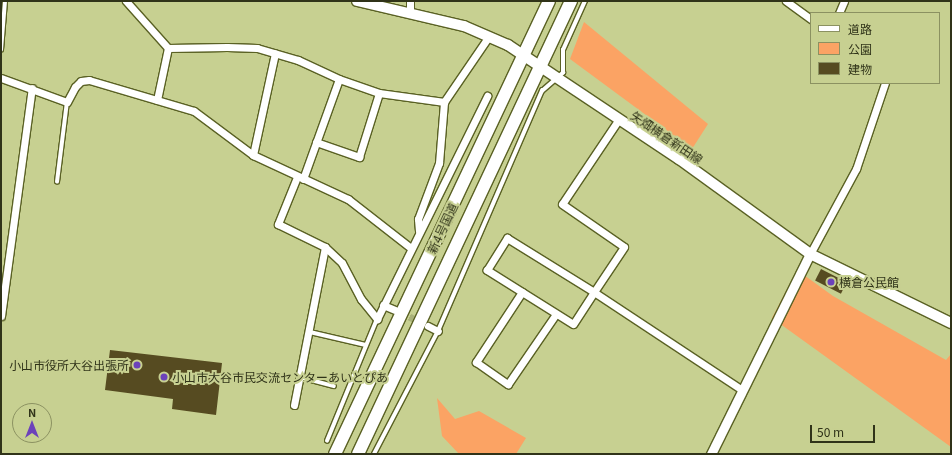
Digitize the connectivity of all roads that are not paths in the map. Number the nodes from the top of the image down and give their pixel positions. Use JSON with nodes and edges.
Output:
{"nodes":[{"id":1,"x":5,"y":1,"type":"edge"},
{"id":2,"x":126,"y":1,"type":"edge"},
{"id":3,"x":357,"y":1,"type":"edge"},
{"id":4,"x":410,"y":1,"type":"edge"},
{"id":5,"x":549,"y":1,"type":"edge"},
{"id":6,"x":571,"y":1,"type":"edge"},
{"id":7,"x":585,"y":1,"type":"edge"},
{"id":8,"x":786,"y":1,"type":"edge"},
{"id":9,"x":844,"y":1,"type":"edge"},
{"id":10,"x":839,"y":12,"type":"edge"},
{"id":11,"x":410,"y":13,"type":"junction"},
{"id":12,"x":810,"y":18,"type":"edge"},
{"id":13,"x":489,"y":36,"type":"junction"},
{"id":14,"x":168,"y":48,"type":"junction"},
{"id":15,"x":1,"y":50,"type":"edge"},
{"id":16,"x":275,"y":53,"type":"junction"},
{"id":17,"x":524,"y":54,"type":"junction"},
{"id":18,"x":541,"y":64,"type":"junction"},
{"id":19,"x":1,"y":78,"type":"edge"},
{"id":20,"x":559,"y":79,"type":"junction"},
{"id":21,"x":338,"y":80,"type":"junction"},
{"id":22,"x":885,"y":84,"type":"edge"},
{"id":23,"x":32,"y":88,"type":"junction"},
{"id":24,"x":379,"y":93,"type":"junction"},
{"id":25,"x":487,"y":96,"type":"dead end"},
{"id":26,"x":157,"y":100,"type":"junction"},
{"id":27,"x":68,"y":102,"type":"junction"},
{"id":28,"x":444,"y":102,"type":"junction"},
{"id":29,"x":618,"y":119,"type":"junction"},
{"id":30,"x":316,"y":142,"type":"junction"},
{"id":31,"x":253,"y":155,"type":"junction"},
{"id":32,"x":300,"y":178,"type":"junction"},
{"id":33,"x":57,"y":182,"type":"dead end"},
{"id":34,"x":419,"y":233,"type":"junction"},
{"id":35,"x":325,"y":246,"type":"junction"},
{"id":36,"x":411,"y":248,"type":"junction"},
{"id":37,"x":810,"y":254,"type":"junction"},
{"id":38,"x":522,"y":292,"type":"junction"},
{"id":39,"x":594,"y":292,"type":"junction"},
{"id":40,"x":383,"y":305,"type":"junction"},
{"id":41,"x":395,"y":310,"type":"tunnel mouth"},
{"id":42,"x":556,"y":314,"type":"junction"},
{"id":43,"x":1,"y":316,"type":"edge"},
{"id":44,"x":377,"y":319,"type":"junction"},
{"id":45,"x":951,"y":323,"type":"edge"},
{"id":46,"x":428,"y":326,"type":"tunnel mouth"},
{"id":47,"x":438,"y":331,"type":"junction"},
{"id":48,"x":310,"y":332,"type":"junction"},
{"id":49,"x":366,"y":345,"type":"junction"},
{"id":50,"x":300,"y":377,"type":"junction"},
{"id":51,"x":334,"y":386,"type":"dead end"},
{"id":52,"x":742,"y":390,"type":"junction"},
{"id":53,"x":294,"y":405,"type":"dead end"},
{"id":54,"x":327,"y":441,"type":"dead end"},
{"id":55,"x":335,"y":454,"type":"edge"},
{"id":56,"x":358,"y":454,"type":"edge"},
{"id":57,"x":374,"y":454,"type":"edge"},
{"id":58,"x":711,"y":454,"type":"edge"}],
"edges":[{"from":1,"to":15,"type":"lane"},
{"from":2,"to":14,"type":"street"},
{"from":3,"to":11,"type":"main road","name":"矢畑横倉新田線"},
{"from":4,"to":11,"type":"street"},
{"from":5,"to":17,"type":"highway","name":"新4号国道"},
{"from":6,"to":18,"type":"highway","name":"新4号国道"},
{"from":7,"to":20,"type":"lane"},
{"from":8,"to":12,"type":"street"},
{"from":9,"to":10,"type":"street"},
{"from":11,"to":13,"type":"main road","name":"矢畑横倉新田線"},
{"from":13,"to":17,"type":"main road","name":"矢畑横倉新田線"},
{"from":13,"to":28,"type":"street"},
{"from":14,"to":16,"type":"street"},
{"from":14,"to":26,"type":"street"},
{"from":16,"to":21,"type":"street"},
{"from":16,"to":31,"type":"street"},
{"from":17,"to":18,"type":"main road","name":"矢畑横倉新田線"},
{"from":17,"to":55,"type":"highway","name":"新4号国道"},
{"from":18,"to":20,"type":"main road","name":"矢畑横倉新田線"},
{"from":18,"to":56,"type":"highway","name":"新4号国道"},
{"from":19,"to":23,"type":"street"},
{"from":20,"to":29,"type":"main road","name":"矢畑横倉新田線"},
{"from":20,"to":47,"type":"lane"},
{"from":21,"to":24,"type":"street"},
{"from":21,"to":30,"type":"street"},
{"from":22,"to":37,"type":"street"},
{"from":23,"to":27,"type":"street"},
{"from":23,"to":43,"type":"street"},
{"from":24,"to":28,"type":"street"},
{"from":24,"to":30,"type":"street"},
{"from":25,"to":34,"type":"street"},
{"from":26,"to":27,"type":"street"},
{"from":26,"to":31,"type":"street"},
{"from":27,"to":33,"type":"lane"},
{"from":28,"to":34,"type":"street"},
{"from":29,"to":37,"type":"main road","name":"矢畑横倉新田線"},
{"from":29,"to":39,"type":"street"},
{"from":30,"to":32,"type":"street"},
{"from":31,"to":32,"type":"street"},
{"from":32,"to":35,"type":"street"},
{"from":32,"to":36,"type":"street"},
{"from":34,"to":36,"type":"street"},
{"from":35,"to":44,"type":"street"},
{"from":35,"to":48,"type":"street"},
{"from":36,"to":40,"type":"street"},
{"from":37,"to":45,"type":"main road","name":"矢畑横倉新田線"},
{"from":37,"to":52,"type":"street"},
{"from":38,"to":39,"type":"street"},
{"from":38,"to":42,"type":"street"},
{"from":38,"to":42,"type":"street"},
{"from":39,"to":42,"type":"street"},
{"from":39,"to":52,"type":"street"},
{"from":40,"to":41,"type":"street"},
{"from":40,"to":44,"type":"street"},
{"from":44,"to":49,"type":"lane"},
{"from":46,"to":47,"type":"street"},
{"from":47,"to":57,"type":"lane"},
{"from":48,"to":49,"type":"lane"},
{"from":48,"to":50,"type":"street"},
{"from":49,"to":54,"type":"lane"},
{"from":50,"to":51,"type":"lane"},
{"from":50,"to":53,"type":"street"},
{"from":52,"to":58,"type":"street"}]}
